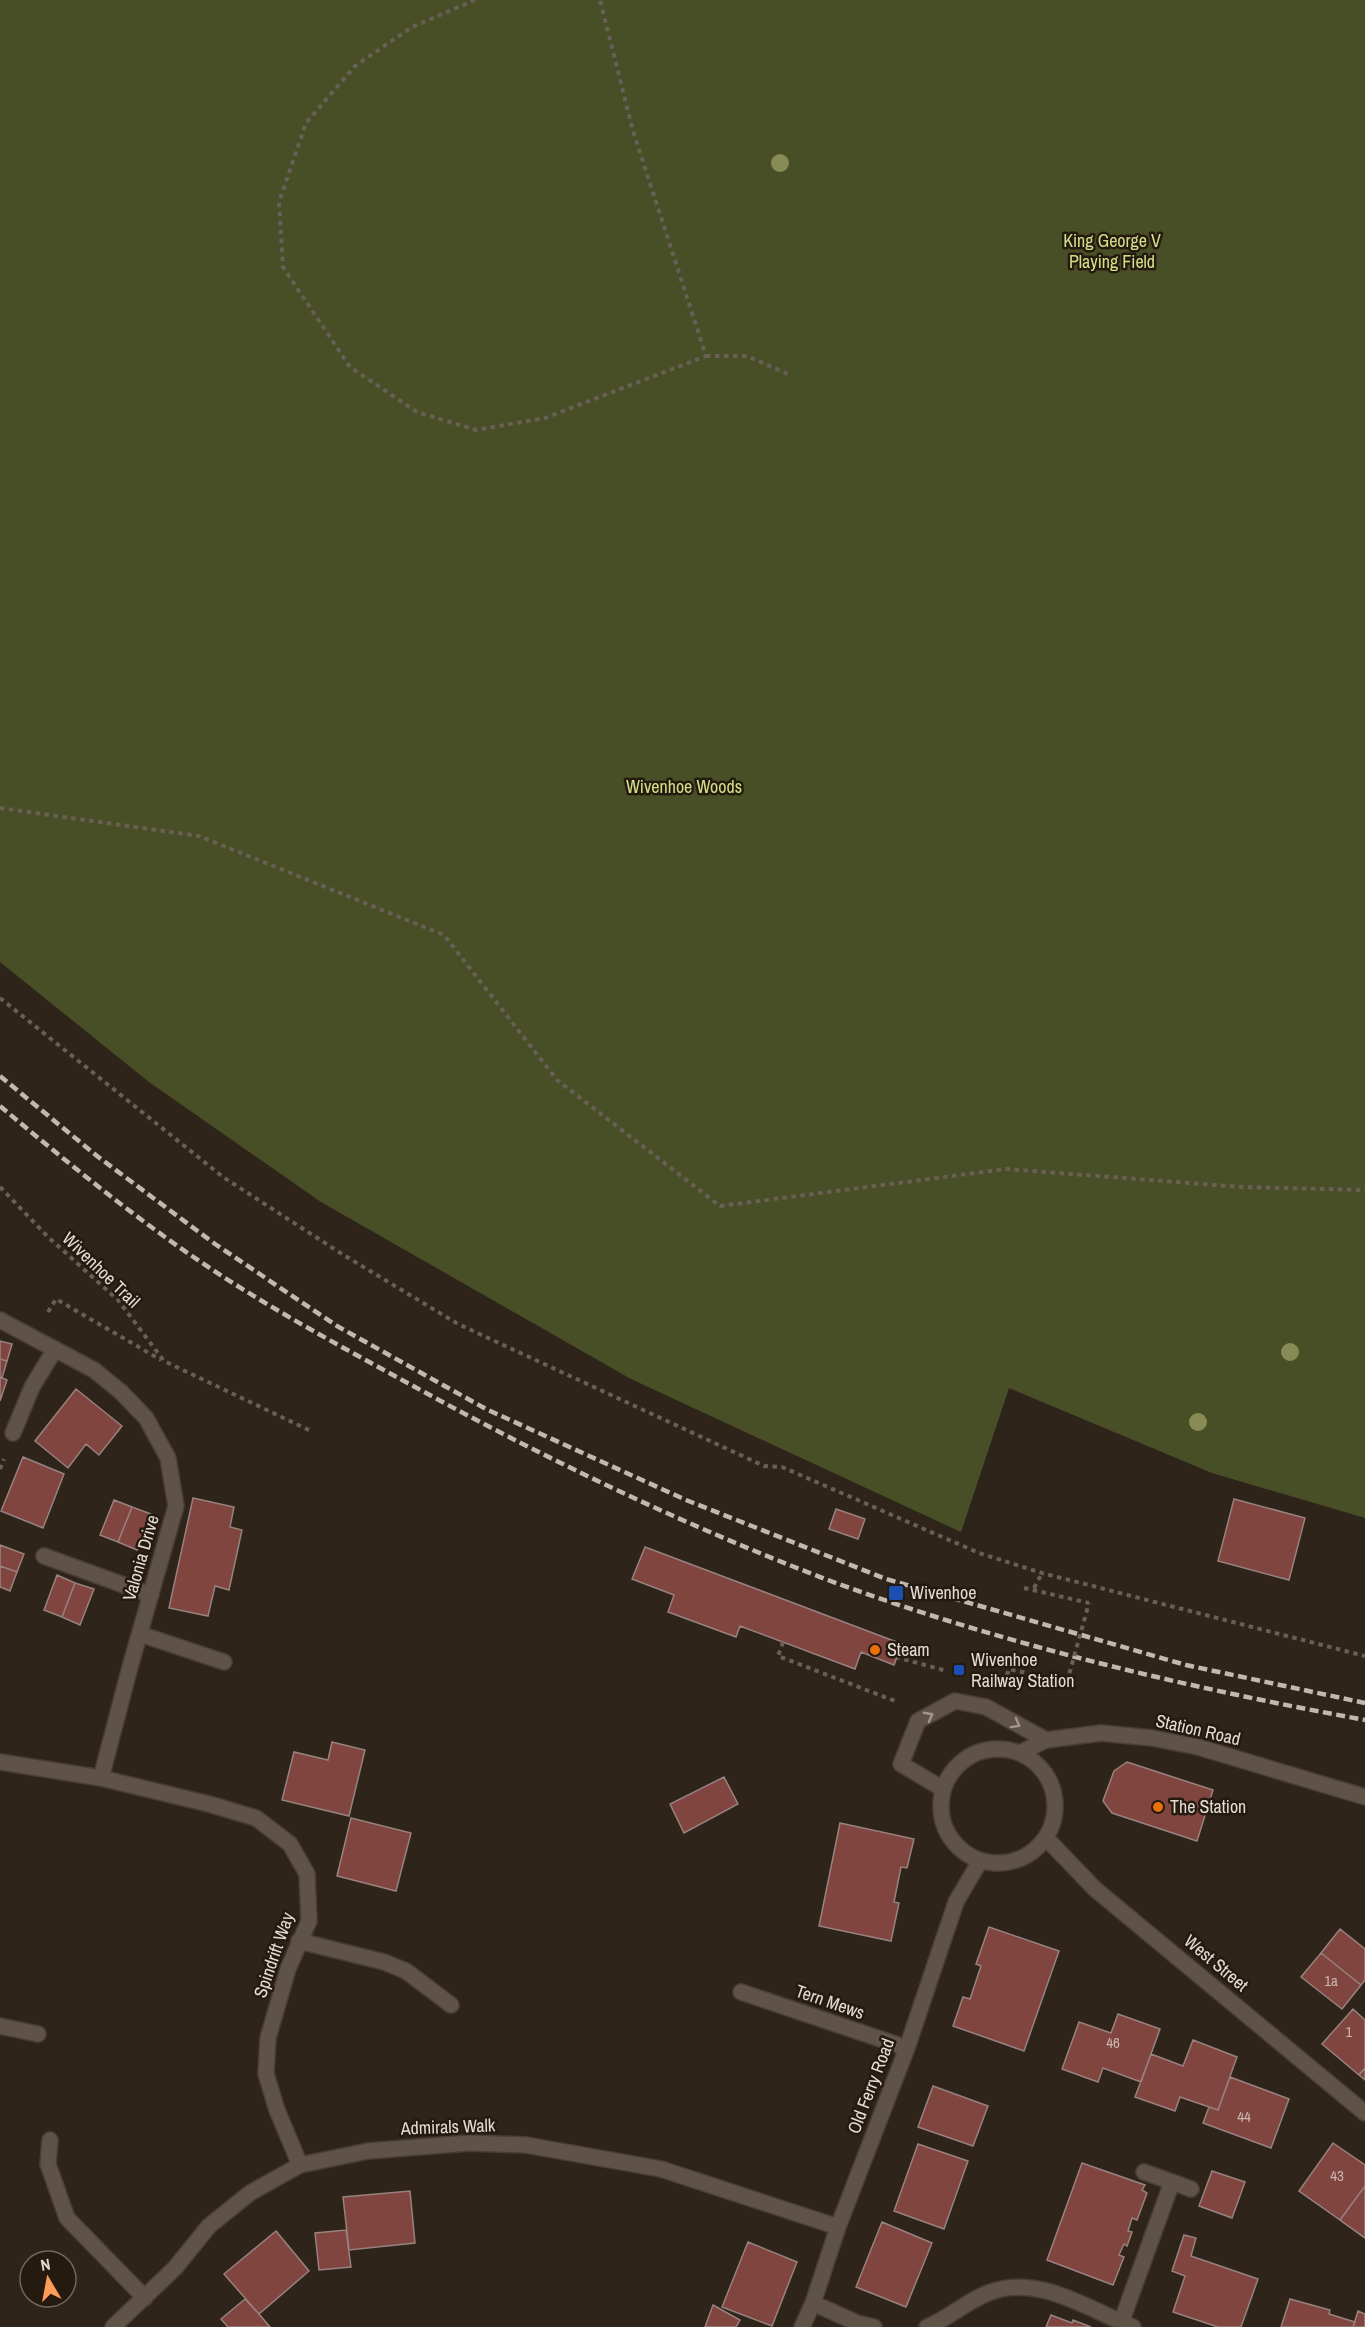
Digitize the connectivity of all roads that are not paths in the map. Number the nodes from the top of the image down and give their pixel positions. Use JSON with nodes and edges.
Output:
{"nodes":[{"id":1,"x":0,"y":1320,"type":"edge"},
{"id":2,"x":56,"y":1349,"type":"junction"},
{"id":3,"x":13,"y":1433,"type":"dead end"},
{"id":4,"x":44,"y":1556,"type":"dead end"},
{"id":5,"x":151,"y":1595,"type":"junction"},
{"id":6,"x":141,"y":1634,"type":"junction"},
{"id":7,"x":224,"y":1662,"type":"dead end"},
{"id":8,"x":1046,"y":1740,"type":"junction"},
{"id":9,"x":1020,"y":1753,"type":"junction"},
{"id":10,"x":0,"y":1762,"type":"edge"},
{"id":11,"x":101,"y":1778,"type":"junction"},
{"id":12,"x":943,"y":1789,"type":"junction"},
{"id":13,"x":1365,"y":1797,"type":"edge"},
{"id":14,"x":1046,"y":1838,"type":"junction"},
{"id":15,"x":980,"y":1861,"type":"junction"},
{"id":16,"x":299,"y":1941,"type":"junction"},
{"id":17,"x":741,"y":1992,"type":"dead end"},
{"id":18,"x":451,"y":2005,"type":"dead end"},
{"id":19,"x":0,"y":2026,"type":"edge"},
{"id":20,"x":38,"y":2034,"type":"dead end"},
{"id":21,"x":907,"y":2048,"type":"junction"},
{"id":22,"x":1365,"y":2113,"type":"edge"},
{"id":23,"x":50,"y":2140,"type":"dead end"},
{"id":24,"x":300,"y":2166,"type":"junction"},
{"id":25,"x":1144,"y":2172,"type":"dead end"},
{"id":26,"x":1173,"y":2182,"type":"junction"},
{"id":27,"x":1191,"y":2189,"type":"dead end"},
{"id":28,"x":838,"y":2227,"type":"junction"},
{"id":29,"x":145,"y":2298,"type":"junction"},
{"id":30,"x":813,"y":2303,"type":"junction"},
{"id":31,"x":1127,"y":2325,"type":"edge"},
{"id":32,"x":113,"y":2327,"type":"edge"},
{"id":33,"x":802,"y":2327,"type":"edge"},
{"id":34,"x":874,"y":2327,"type":"edge"},
{"id":35,"x":927,"y":2327,"type":"edge"}],
"edges":[{"from":1,"to":2,"type":"street","name":"Valonia Drive"},
{"from":2,"to":3,"type":"street"},
{"from":2,"to":5,"type":"street","name":"Valonia Drive"},
{"from":4,"to":5,"type":"street"},
{"from":5,"to":6,"type":"street","name":"Valonia Drive"},
{"from":6,"to":7,"type":"street"},
{"from":6,"to":11,"type":"street","name":"Valonia Drive"},
{"from":8,"to":9,"type":"street","name":"Station Road"},
{"from":12,"to":8,"type":"street","one_way":true},
{"from":8,"to":13,"type":"street","name":"Station Road"},
{"from":9,"to":12,"type":"street"},
{"from":9,"to":14,"type":"street"},
{"from":10,"to":11,"type":"street","name":"Spindrift Way"},
{"from":11,"to":16,"type":"street","name":"Spindrift Way"},
{"from":12,"to":15,"type":"street"},
{"from":14,"to":15,"type":"street"},
{"from":14,"to":22,"type":"street","name":"West Street"},
{"from":15,"to":21,"type":"street","name":"Old Ferry Road"},
{"from":16,"to":18,"type":"street"},
{"from":16,"to":24,"type":"street","name":"Spindrift Way"},
{"from":17,"to":21,"type":"street","name":"Tern Mews"},
{"from":19,"to":20,"type":"street"},
{"from":21,"to":28,"type":"street","name":"Old Ferry Road"},
{"from":23,"to":29,"type":"street"},
{"from":24,"to":28,"type":"street","name":"Admirals Walk"},
{"from":24,"to":29,"type":"street","name":"Admirals Walk"},
{"from":25,"to":26,"type":"street"},
{"from":26,"to":27,"type":"street"},
{"from":26,"to":31,"type":"street"},
{"from":28,"to":30,"type":"street","name":"Old Ferry Road"},
{"from":29,"to":32,"type":"street","name":"Admirals Walk"},
{"from":30,"to":33,"type":"street","name":"Old Ferry Road"},
{"from":30,"to":34,"type":"street"},
{"from":31,"to":35,"type":"street"}]}
